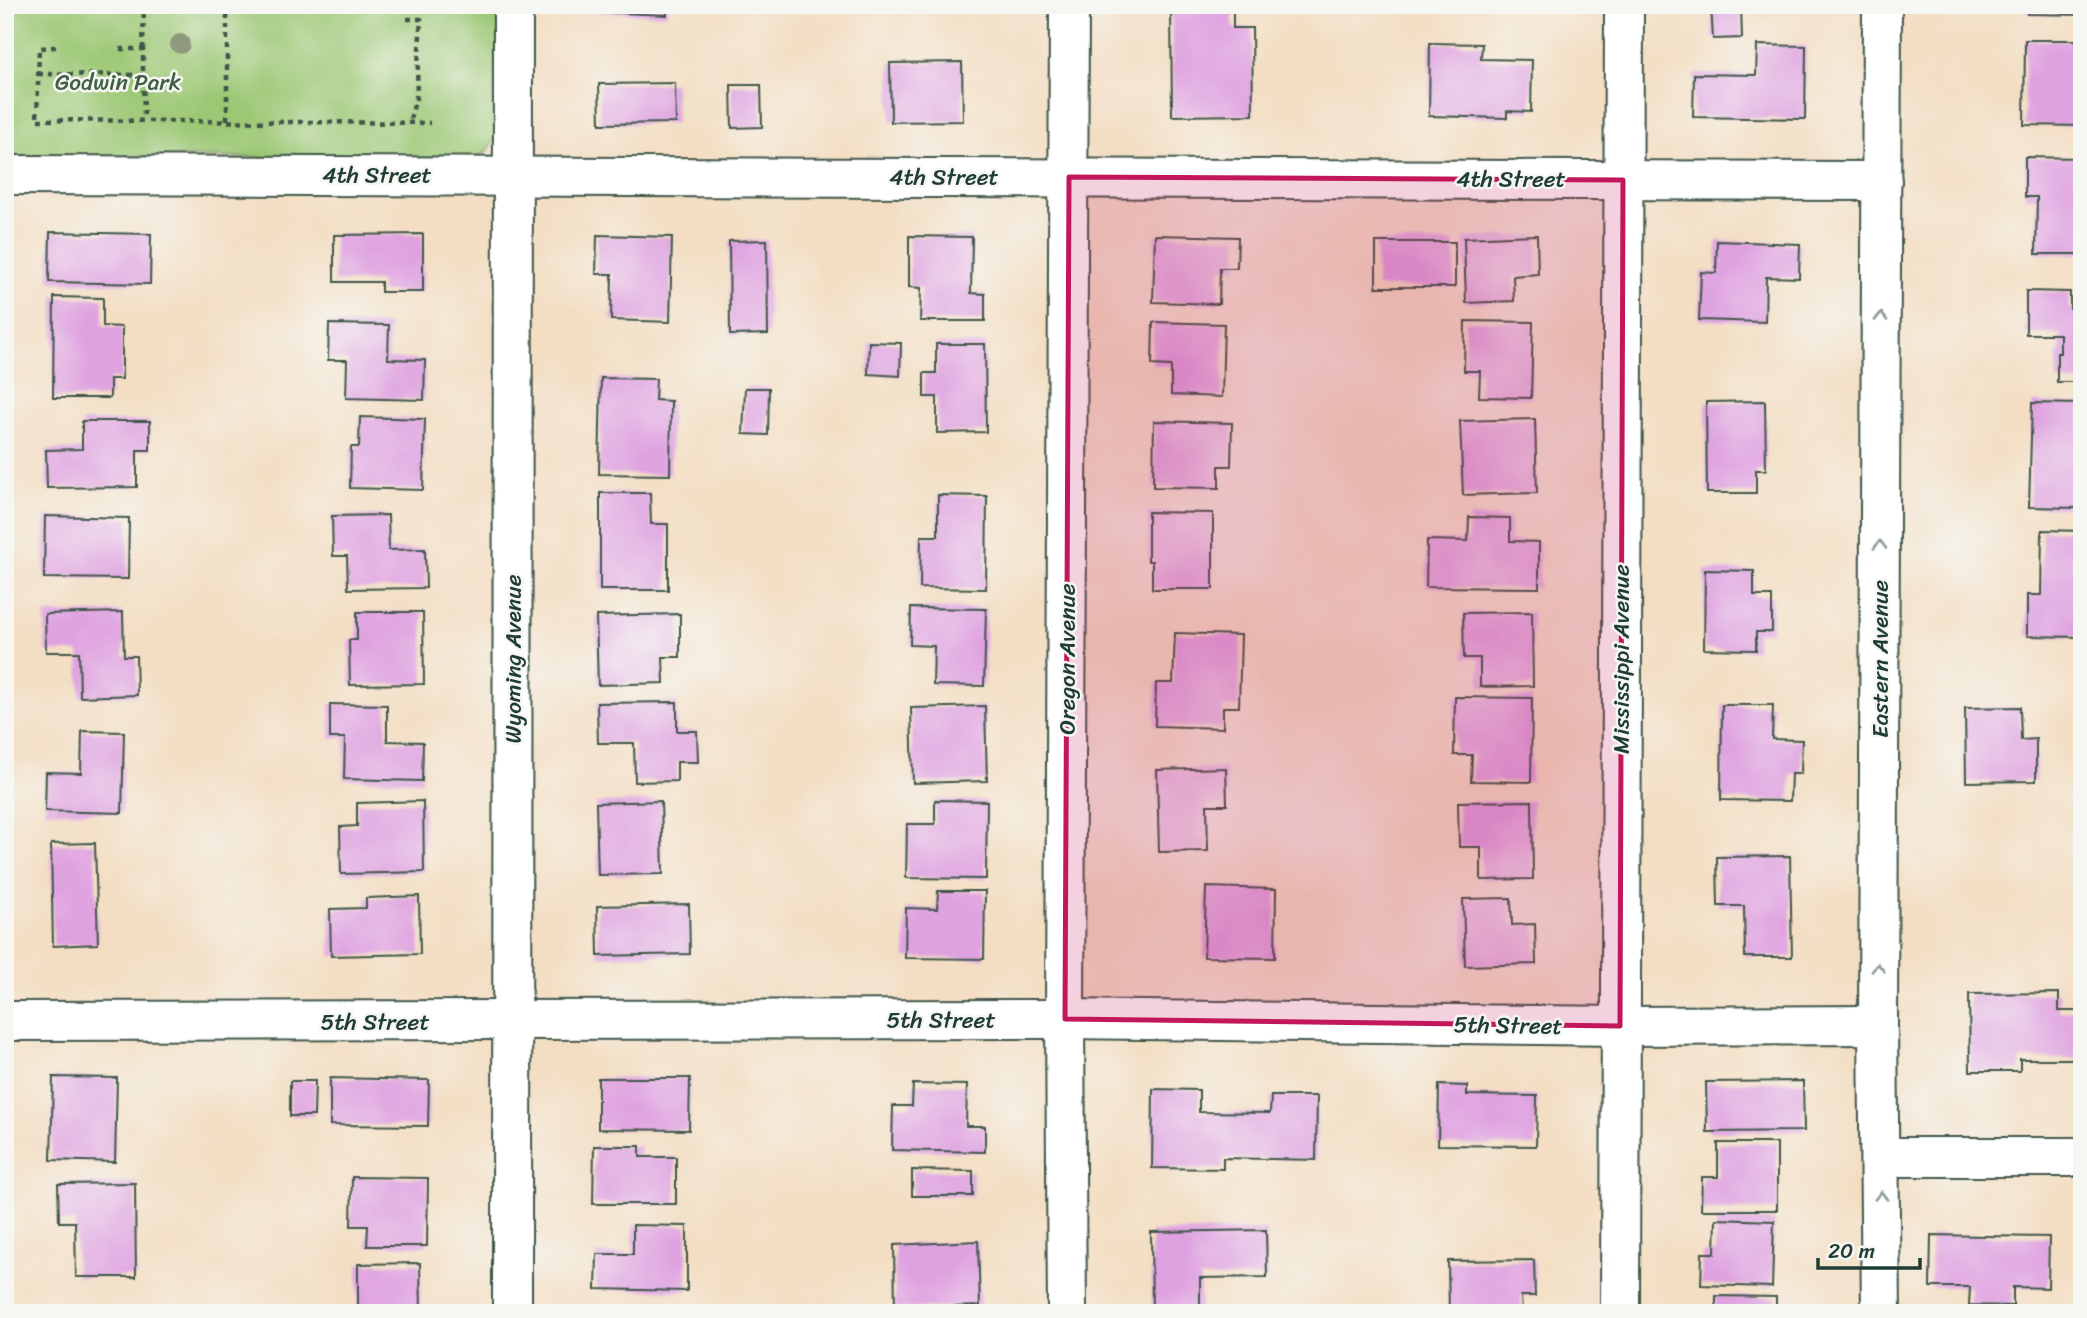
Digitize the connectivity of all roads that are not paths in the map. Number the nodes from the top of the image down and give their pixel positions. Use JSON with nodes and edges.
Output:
{"nodes":[{"id":1,"x":513,"y":5,"type":"edge"},
{"id":2,"x":1069,"y":5,"type":"edge"},
{"id":3,"x":1623,"y":5,"type":"edge"},
{"id":4,"x":1882,"y":5,"type":"edge"},
{"id":5,"x":5,"y":175,"type":"edge"},
{"id":6,"x":513,"y":176,"type":"junction"},
{"id":7,"x":1069,"y":177,"type":"junction"},
{"id":8,"x":1623,"y":180,"type":"junction"},
{"id":9,"x":1882,"y":181,"type":"junction"},
{"id":10,"x":1065,"y":1019,"type":"junction"},
{"id":11,"x":5,"y":1021,"type":"edge"},
{"id":12,"x":513,"y":1022,"type":"junction"},
{"id":13,"x":1878,"y":1025,"type":"junction"},
{"id":14,"x":1620,"y":1026,"type":"junction"},
{"id":15,"x":1881,"y":1157,"type":"junction"},
{"id":16,"x":2082,"y":1157,"type":"edge"},
{"id":17,"x":512,"y":1313,"type":"edge"},
{"id":18,"x":1067,"y":1313,"type":"edge"},
{"id":19,"x":1620,"y":1313,"type":"edge"},
{"id":20,"x":1881,"y":1313,"type":"edge"}],
"edges":[{"from":1,"to":6,"type":"street","name":"Wyoming Avenue"},
{"from":2,"to":7,"type":"street","name":"Oregon Avenue"},
{"from":3,"to":8,"type":"street","name":"Mississippi Avenue"},
{"from":4,"to":9,"type":"street","name":"Eastern Avenue"},
{"from":5,"to":6,"type":"street","name":"4th Street"},
{"from":6,"to":7,"type":"street","name":"4th Street"},
{"from":6,"to":12,"type":"street","name":"Wyoming Avenue"},
{"from":7,"to":8,"type":"street","name":"4th Street"},
{"from":7,"to":10,"type":"street","name":"Oregon Avenue"},
{"from":8,"to":9,"type":"street","name":"4th Street"},
{"from":8,"to":14,"type":"street","name":"Mississippi Avenue"},
{"from":13,"to":9,"type":"street","name":"Eastern Avenue","one_way":true},
{"from":10,"to":12,"type":"street","name":"5th Street"},
{"from":10,"to":14,"type":"street","name":"5th Street"},
{"from":10,"to":18,"type":"street","name":"Oregon Avenue"},
{"from":11,"to":12,"type":"street","name":"5th Street"},
{"from":12,"to":17,"type":"street","name":"Wyoming Avenue"},
{"from":13,"to":14,"type":"street","name":"5th Street"},
{"from":13,"to":15,"type":"street","name":"Eastern Avenue"},
{"from":14,"to":19,"type":"street","name":"Mississippi Avenue"},
{"from":15,"to":16,"type":"street"},
{"from":20,"to":15,"type":"street","name":"Eastern Avenue","one_way":true}]}
